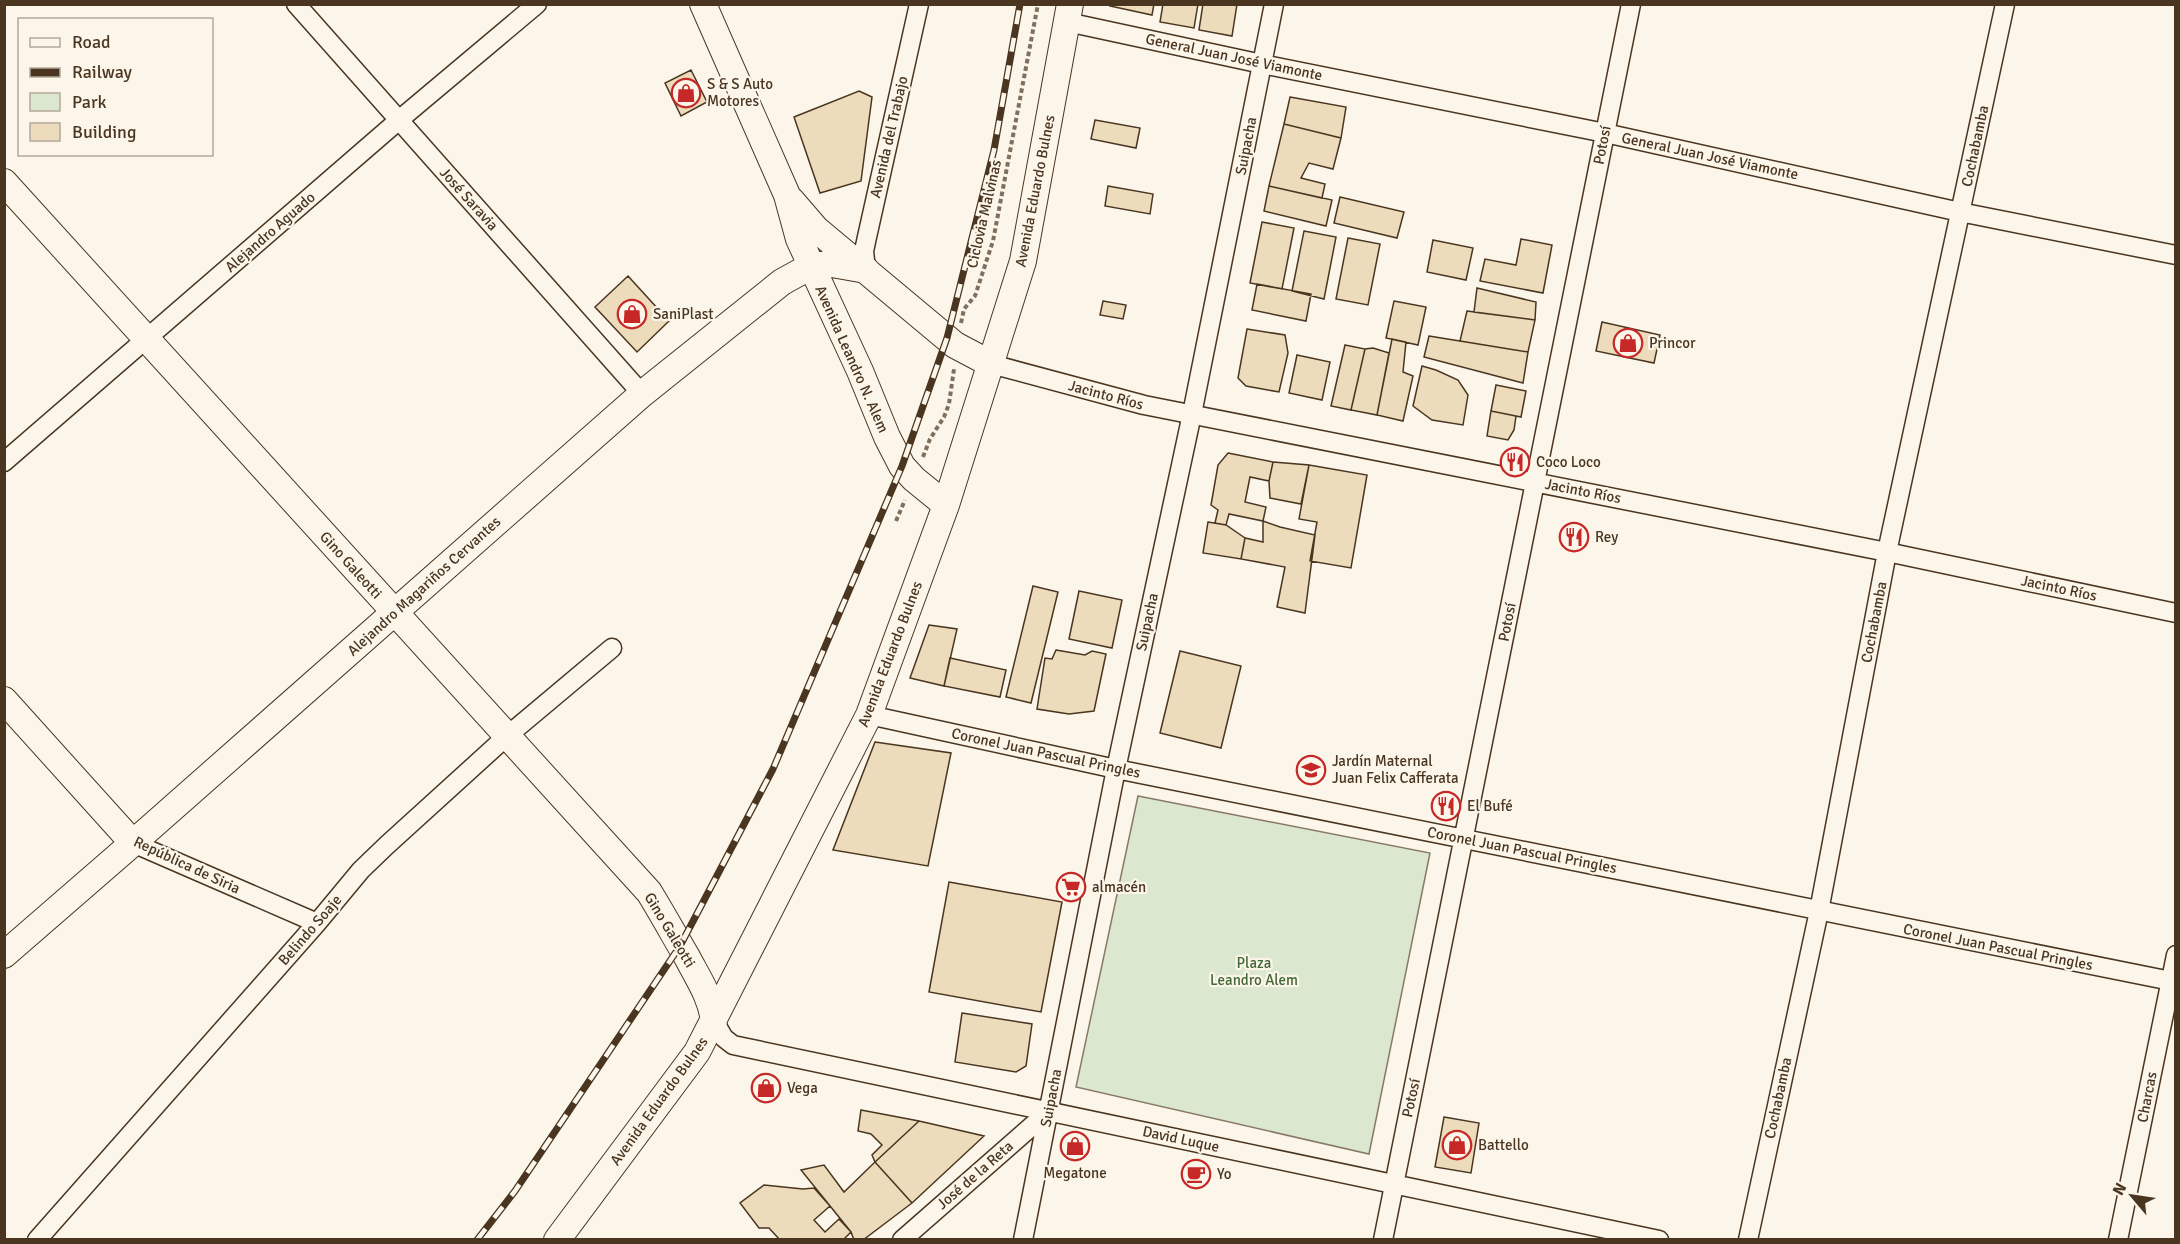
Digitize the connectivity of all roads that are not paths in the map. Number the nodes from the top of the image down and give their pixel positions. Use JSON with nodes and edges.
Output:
{"nodes":[{"id":1,"x":296,"y":4,"type":"edge"},
{"id":2,"x":537,"y":4,"type":"edge"},
{"id":3,"x":703,"y":4,"type":"edge"},
{"id":4,"x":919,"y":4,"type":"edge"},
{"id":5,"x":1274,"y":4,"type":"edge"},
{"id":6,"x":1631,"y":4,"type":"edge"},
{"id":7,"x":2005,"y":4,"type":"edge"},
{"id":8,"x":1069,"y":13,"type":"edge"},
{"id":9,"x":1262,"y":64,"type":"junction"},
{"id":10,"x":399,"y":120,"type":"junction"},
{"id":11,"x":1605,"y":133,"type":"junction"},
{"id":12,"x":4,"y":182,"type":"edge"},
{"id":13,"x":787,"y":195,"type":"junction"},
{"id":14,"x":1960,"y":212,"type":"junction"},
{"id":15,"x":2175,"y":255,"type":"edge"},
{"id":16,"x":811,"y":266,"type":"junction"},
{"id":17,"x":866,"y":270,"type":"junction"},
{"id":18,"x":147,"y":339,"type":"junction"},
{"id":19,"x":991,"y":364,"type":"junction"},
{"id":20,"x":642,"y":394,"type":"junction"},
{"id":21,"x":1192,"y":414,"type":"junction"},
{"id":22,"x":4,"y":462,"type":"edge"},
{"id":23,"x":1535,"y":482,"type":"junction"},
{"id":24,"x":946,"y":505,"type":"junction"},
{"id":25,"x":1887,"y":552,"type":"junction"},
{"id":26,"x":395,"y":613,"type":"junction"},
{"id":27,"x":2175,"y":613,"type":"edge"},
{"id":28,"x":612,"y":648,"type":"dead end"},
{"id":29,"x":4,"y":700,"type":"edge"},
{"id":30,"x":869,"y":715,"type":"junction"},
{"id":31,"x":507,"y":736,"type":"junction"},
{"id":32,"x":1116,"y":769,"type":"junction"},
{"id":33,"x":1464,"y":839,"type":"junction"},
{"id":34,"x":134,"y":843,"type":"junction"},
{"id":35,"x":1819,"y":910,"type":"junction"},
{"id":36,"x":317,"y":923,"type":"junction"},
{"id":37,"x":4,"y":955,"type":"edge"},
{"id":38,"x":2175,"y":955,"type":"edge"},
{"id":39,"x":2173,"y":982,"type":"edge"},
{"id":40,"x":714,"y":1021,"type":"junction"},
{"id":41,"x":1049,"y":1112,"type":"junction"},
{"id":42,"x":1393,"y":1184,"type":"junction"},
{"id":43,"x":37,"y":1239,"type":"edge"},
{"id":44,"x":557,"y":1239,"type":"edge"},
{"id":45,"x":902,"y":1239,"type":"edge"},
{"id":46,"x":1023,"y":1239,"type":"edge"},
{"id":47,"x":1383,"y":1239,"type":"edge"},
{"id":48,"x":1659,"y":1239,"type":"edge"},
{"id":49,"x":1748,"y":1239,"type":"edge"},
{"id":50,"x":2118,"y":1239,"type":"edge"}],
"edges":[{"from":1,"to":10,"type":"street","name":"José Saravia"},
{"from":2,"to":10,"type":"street","name":"Alejandro Aguado"},
{"from":3,"to":13,"type":"main road","name":"Avenida Leandro N. Alem"},
{"from":4,"to":17,"type":"street","name":"Avenida del Trabajo"},
{"from":5,"to":9,"type":"street","name":"Suipacha"},
{"from":6,"to":11,"type":"street","name":"Potosí"},
{"from":7,"to":14,"type":"street","name":"Cochabamba"},
{"from":8,"to":9,"type":"street","name":"General Juan José Viamonte"},
{"from":8,"to":19,"type":"main road","name":"Avenida Eduardo Bulnes"},
{"from":9,"to":11,"type":"street","name":"General Juan José Viamonte"},
{"from":9,"to":21,"type":"street","name":"Suipacha"},
{"from":10,"to":18,"type":"street","name":"Alejandro Aguado"},
{"from":10,"to":20,"type":"street","name":"José Saravia"},
{"from":11,"to":14,"type":"street","name":"General Juan José Viamonte"},
{"from":11,"to":23,"type":"street","name":"Potosí"},
{"from":12,"to":18,"type":"main road","name":"Gino Galeotti"},
{"from":13,"to":16,"type":"main road","name":"Avenida Leandro N. Alem"},
{"from":13,"to":17,"type":"main road","name":"Avenida Leandro N. Alem"},
{"from":14,"to":15,"type":"street","name":"General Juan José Viamonte"},
{"from":14,"to":25,"type":"street","name":"Cochabamba"},
{"from":16,"to":17,"type":"main road","name":"Alejandro Magariños Cervantes"},
{"from":16,"to":20,"type":"main road","name":"Alejandro Magariños Cervantes"},
{"from":16,"to":24,"type":"main road","name":"Avenida Leandro N. Alem"},
{"from":17,"to":19,"type":"main road","name":"Avenida Leandro N. Alem"},
{"from":18,"to":22,"type":"street","name":"Alejandro Aguado"},
{"from":18,"to":26,"type":"main road","name":"Gino Galeotti"},
{"from":19,"to":21,"type":"street","name":"Jacinto Ríos"},
{"from":19,"to":24,"type":"main road","name":"Avenida Eduardo Bulnes"},
{"from":20,"to":26,"type":"main road","name":"Alejandro Magariños Cervantes"},
{"from":21,"to":23,"type":"street","name":"Jacinto Ríos"},
{"from":21,"to":32,"type":"street","name":"Suipacha"},
{"from":23,"to":25,"type":"street","name":"Jacinto Ríos"},
{"from":23,"to":33,"type":"street","name":"Potosí"},
{"from":24,"to":30,"type":"main road","name":"Avenida Eduardo Bulnes"},
{"from":25,"to":27,"type":"street","name":"Jacinto Ríos"},
{"from":25,"to":35,"type":"street","name":"Cochabamba"},
{"from":26,"to":31,"type":"main road","name":"Gino Galeotti"},
{"from":26,"to":34,"type":"main road","name":"Alejandro Magariños Cervantes"},
{"from":28,"to":31,"type":"street","name":"Belindo Soaje"},
{"from":29,"to":34,"type":"main road","name":"República de Siria"},
{"from":30,"to":32,"type":"street","name":"Coronel Juan Pascual Pringles"},
{"from":30,"to":40,"type":"main road","name":"Avenida Eduardo Bulnes"},
{"from":31,"to":36,"type":"street","name":"Belindo Soaje"},
{"from":31,"to":40,"type":"main road","name":"Gino Galeotti"},
{"from":32,"to":33,"type":"street","name":"Coronel Juan Pascual Pringles"},
{"from":32,"to":41,"type":"street","name":"Suipacha"},
{"from":33,"to":35,"type":"street","name":"Coronel Juan Pascual Pringles"},
{"from":33,"to":42,"type":"street","name":"Potosí"},
{"from":34,"to":36,"type":"street","name":"República de Siria"},
{"from":34,"to":37,"type":"main road","name":"Alejandro Magariños Cervantes"},
{"from":35,"to":39,"type":"street","name":"Coronel Juan Pascual Pringles"},
{"from":35,"to":49,"type":"street","name":"Cochabamba"},
{"from":36,"to":43,"type":"street","name":"Belindo Soaje"},
{"from":38,"to":39,"type":"street","name":"Charcas"},
{"from":39,"to":50,"type":"street","name":"Charcas"},
{"from":40,"to":41,"type":"street","name":"David Luque"},
{"from":40,"to":44,"type":"main road","name":"Avenida Eduardo Bulnes"},
{"from":41,"to":42,"type":"street","name":"David Luque"},
{"from":41,"to":45,"type":"street","name":"José de la Reta"},
{"from":41,"to":46,"type":"street","name":"Suipacha"},
{"from":42,"to":47,"type":"street","name":"Potosí"},
{"from":42,"to":48,"type":"street","name":"David Luque"}]}
